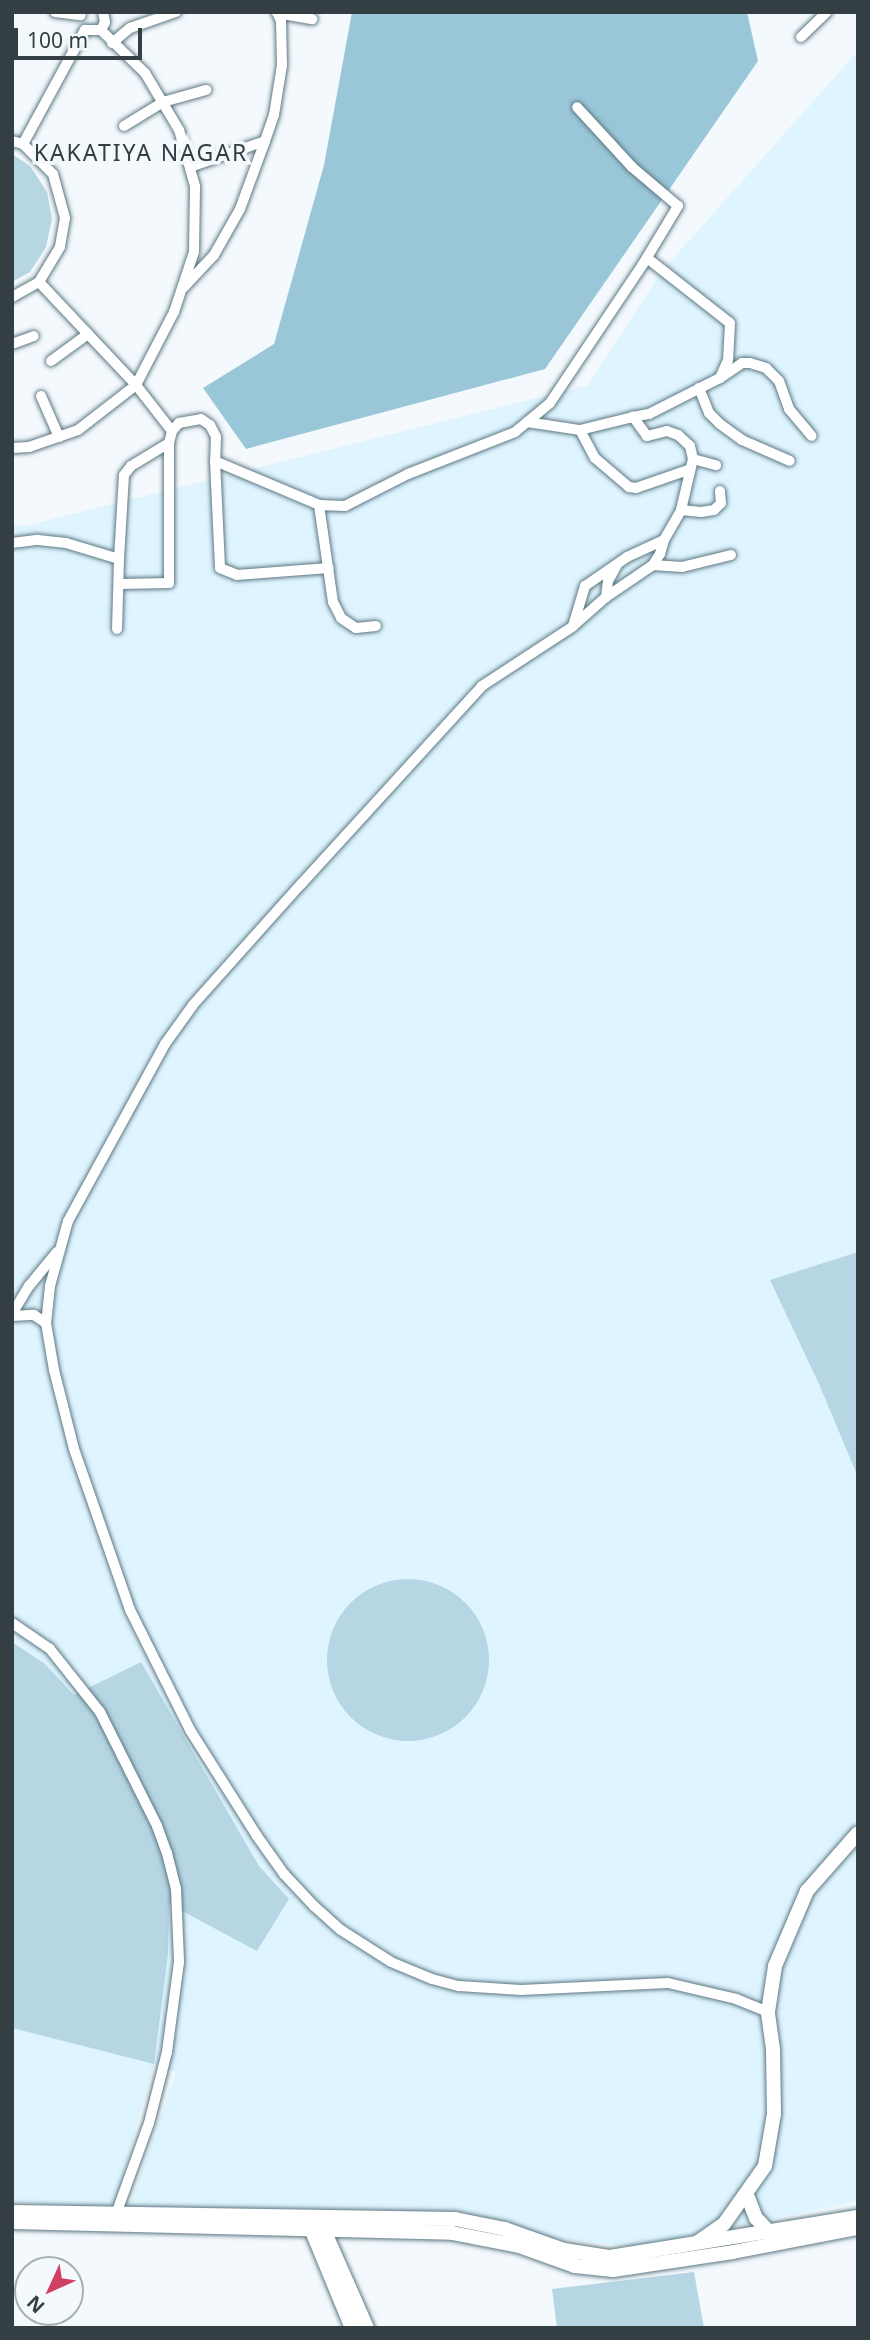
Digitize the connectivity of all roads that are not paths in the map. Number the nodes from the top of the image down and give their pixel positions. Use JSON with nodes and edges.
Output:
{"nodes":[{"id":1,"x":55,"y":12,"type":"edge"},
{"id":2,"x":103,"y":12,"type":"edge"},
{"id":3,"x":176,"y":12,"type":"edge"},
{"id":4,"x":827,"y":12,"type":"edge"},
{"id":5,"x":62,"y":13,"type":"edge"},
{"id":6,"x":277,"y":13,"type":"edge"},
{"id":7,"x":82,"y":14,"type":"edge"},
{"id":8,"x":159,"y":14,"type":"edge"},
{"id":9,"x":312,"y":19,"type":"dead end"},
{"id":10,"x":85,"y":30,"type":"junction"},
{"id":11,"x":100,"y":30,"type":"junction"},
{"id":12,"x":801,"y":37,"type":"dead end"},
{"id":13,"x":111,"y":43,"type":"junction"},
{"id":14,"x":206,"y":90,"type":"dead end"},
{"id":15,"x":163,"y":102,"type":"junction"},
{"id":16,"x":577,"y":107,"type":"dead end"},
{"id":17,"x":124,"y":126,"type":"dead end"},
{"id":18,"x":12,"y":141,"type":"edge"},
{"id":19,"x":265,"y":141,"type":"junction"},
{"id":20,"x":23,"y":144,"type":"junction"},
{"id":21,"x":190,"y":167,"type":"junction"},
{"id":22,"x":647,"y":258,"type":"junction"},
{"id":23,"x":39,"y":282,"type":"junction"},
{"id":24,"x":181,"y":290,"type":"junction"},
{"id":25,"x":12,"y":297,"type":"edge"},
{"id":26,"x":88,"y":334,"type":"junction"},
{"id":27,"x":34,"y":336,"type":"dead end"},
{"id":28,"x":13,"y":340,"type":"edge"},
{"id":29,"x":51,"y":361,"type":"dead end"},
{"id":30,"x":720,"y":378,"type":"junction"},
{"id":31,"x":136,"y":385,"type":"junction"},
{"id":32,"x":699,"y":388,"type":"junction"},
{"id":33,"x":41,"y":396,"type":"dead end"},
{"id":34,"x":633,"y":417,"type":"junction"},
{"id":35,"x":527,"y":422,"type":"junction"},
{"id":36,"x":580,"y":430,"type":"junction"},
{"id":37,"x":172,"y":431,"type":"junction"},
{"id":38,"x":811,"y":436,"type":"dead end"},
{"id":39,"x":59,"y":437,"type":"junction"},
{"id":40,"x":169,"y":443,"type":"junction"},
{"id":41,"x":12,"y":448,"type":"edge"},
{"id":42,"x":693,"y":458,"type":"junction"},
{"id":43,"x":215,"y":461,"type":"junction"},
{"id":44,"x":790,"y":461,"type":"dead end"},
{"id":45,"x":716,"y":465,"type":"dead end"},
{"id":46,"x":688,"y":470,"type":"junction"},
{"id":47,"x":720,"y":491,"type":"dead end"},
{"id":48,"x":319,"y":505,"type":"junction"},
{"id":49,"x":681,"y":510,"type":"junction"},
{"id":50,"x":664,"y":540,"type":"junction"},
{"id":51,"x":12,"y":543,"type":"edge"},
{"id":52,"x":635,"y":552,"type":"junction"},
{"id":53,"x":731,"y":555,"type":"dead end"},
{"id":54,"x":119,"y":559,"type":"junction"},
{"id":55,"x":618,"y":562,"type":"junction"},
{"id":56,"x":650,"y":567,"type":"junction"},
{"id":57,"x":329,"y":568,"type":"junction"},
{"id":58,"x":120,"y":584,"type":"junction"},
{"id":59,"x":606,"y":597,"type":"junction"},
{"id":60,"x":376,"y":626,"type":"dead end"},
{"id":61,"x":572,"y":627,"type":"junction"},
{"id":62,"x":117,"y":629,"type":"dead end"},
{"id":63,"x":58,"y":1251,"type":"junction"},
{"id":64,"x":12,"y":1315,"type":"edge"},
{"id":65,"x":46,"y":1323,"type":"junction"},
{"id":66,"x":12,"y":1623,"type":"edge"},
{"id":67,"x":858,"y":1833,"type":"edge"},
{"id":68,"x":768,"y":2012,"type":"junction"},
{"id":69,"x":747,"y":2195,"type":"junction"},
{"id":70,"x":12,"y":2212,"type":"edge"},
{"id":71,"x":858,"y":2217,"type":"edge"},
{"id":72,"x":113,"y":2221,"type":"junction"},
{"id":73,"x":12,"y":2222,"type":"edge"},
{"id":74,"x":314,"y":2223,"type":"junction"},
{"id":75,"x":858,"y":2228,"type":"edge"},
{"id":76,"x":770,"y":2233,"type":"junction"},
{"id":77,"x":682,"y":2253,"type":"junction"},
{"id":78,"x":352,"y":2328,"type":"edge"},
{"id":79,"x":367,"y":2328,"type":"edge"}],
"edges":[{"from":1,"to":5,"type":"street"},
{"from":2,"to":11,"type":"street"},
{"from":3,"to":8,"type":"street"},
{"from":4,"to":12,"type":"street"},
{"from":5,"to":7,"type":"street"},
{"from":6,"to":9,"type":"street"},
{"from":6,"to":19,"type":"street"},
{"from":7,"to":10,"type":"street"},
{"from":8,"to":13,"type":"street"},
{"from":10,"to":11,"type":"street"},
{"from":10,"to":20,"type":"street"},
{"from":11,"to":13,"type":"street"},
{"from":13,"to":15,"type":"street"},
{"from":14,"to":15,"type":"street"},
{"from":15,"to":17,"type":"street"},
{"from":15,"to":21,"type":"street"},
{"from":16,"to":22,"type":"street"},
{"from":18,"to":20,"type":"street"},
{"from":19,"to":21,"type":"street"},
{"from":19,"to":24,"type":"street"},
{"from":20,"to":23,"type":"street"},
{"from":21,"to":24,"type":"street"},
{"from":22,"to":30,"type":"street"},
{"from":22,"to":35,"type":"street"},
{"from":23,"to":25,"type":"street"},
{"from":23,"to":26,"type":"street"},
{"from":24,"to":31,"type":"street"},
{"from":26,"to":29,"type":"street"},
{"from":26,"to":31,"type":"street"},
{"from":27,"to":28,"type":"street"},
{"from":30,"to":32,"type":"street"},
{"from":30,"to":38,"type":"street"},
{"from":31,"to":37,"type":"street"},
{"from":31,"to":39,"type":"street"},
{"from":32,"to":34,"type":"street"},
{"from":32,"to":44,"type":"street"},
{"from":33,"to":39,"type":"street"},
{"from":34,"to":36,"type":"street"},
{"from":34,"to":42,"type":"street"},
{"from":35,"to":36,"type":"street"},
{"from":35,"to":48,"type":"street"},
{"from":36,"to":46,"type":"street"},
{"from":37,"to":40,"type":"street"},
{"from":37,"to":43,"type":"street"},
{"from":39,"to":41,"type":"street"},
{"from":40,"to":54,"type":"street"},
{"from":40,"to":58,"type":"street"},
{"from":42,"to":45,"type":"street"},
{"from":42,"to":46,"type":"street"},
{"from":43,"to":48,"type":"street"},
{"from":43,"to":57,"type":"street"},
{"from":46,"to":49,"type":"street"},
{"from":47,"to":49,"type":"street"},
{"from":48,"to":57,"type":"street"},
{"from":49,"to":50,"type":"street"},
{"from":50,"to":52,"type":"street"},
{"from":50,"to":56,"type":"street"},
{"from":51,"to":54,"type":"street"},
{"from":52,"to":55,"type":"street"},
{"from":52,"to":56,"type":"street"},
{"from":53,"to":56,"type":"street"},
{"from":54,"to":58,"type":"street"},
{"from":55,"to":59,"type":"street"},
{"from":55,"to":61,"type":"street"},
{"from":56,"to":59,"type":"street"},
{"from":57,"to":60,"type":"street"},
{"from":58,"to":62,"type":"street"},
{"from":59,"to":61,"type":"street"},
{"from":61,"to":63,"type":"street"},
{"from":63,"to":64,"type":"street"},
{"from":63,"to":65,"type":"street"},
{"from":64,"to":65,"type":"street"},
{"from":65,"to":68,"type":"street"},
{"from":66,"to":72,"type":"street"},
{"from":67,"to":68,"type":"main road"},
{"from":68,"to":69,"type":"main road"},
{"from":69,"to":76,"type":"main road"},
{"from":69,"to":77,"type":"main road"},
{"from":70,"to":72,"type":"main road"},
{"from":71,"to":76,"type":"main road"},
{"from":72,"to":73,"type":"main road"},
{"from":72,"to":74,"type":"main road"},
{"from":74,"to":77,"type":"main road"},
{"from":74,"to":78,"type":"main road"},
{"from":74,"to":79,"type":"main road"},
{"from":75,"to":77,"type":"main road"},
{"from":76,"to":77,"type":"main road"}]}
